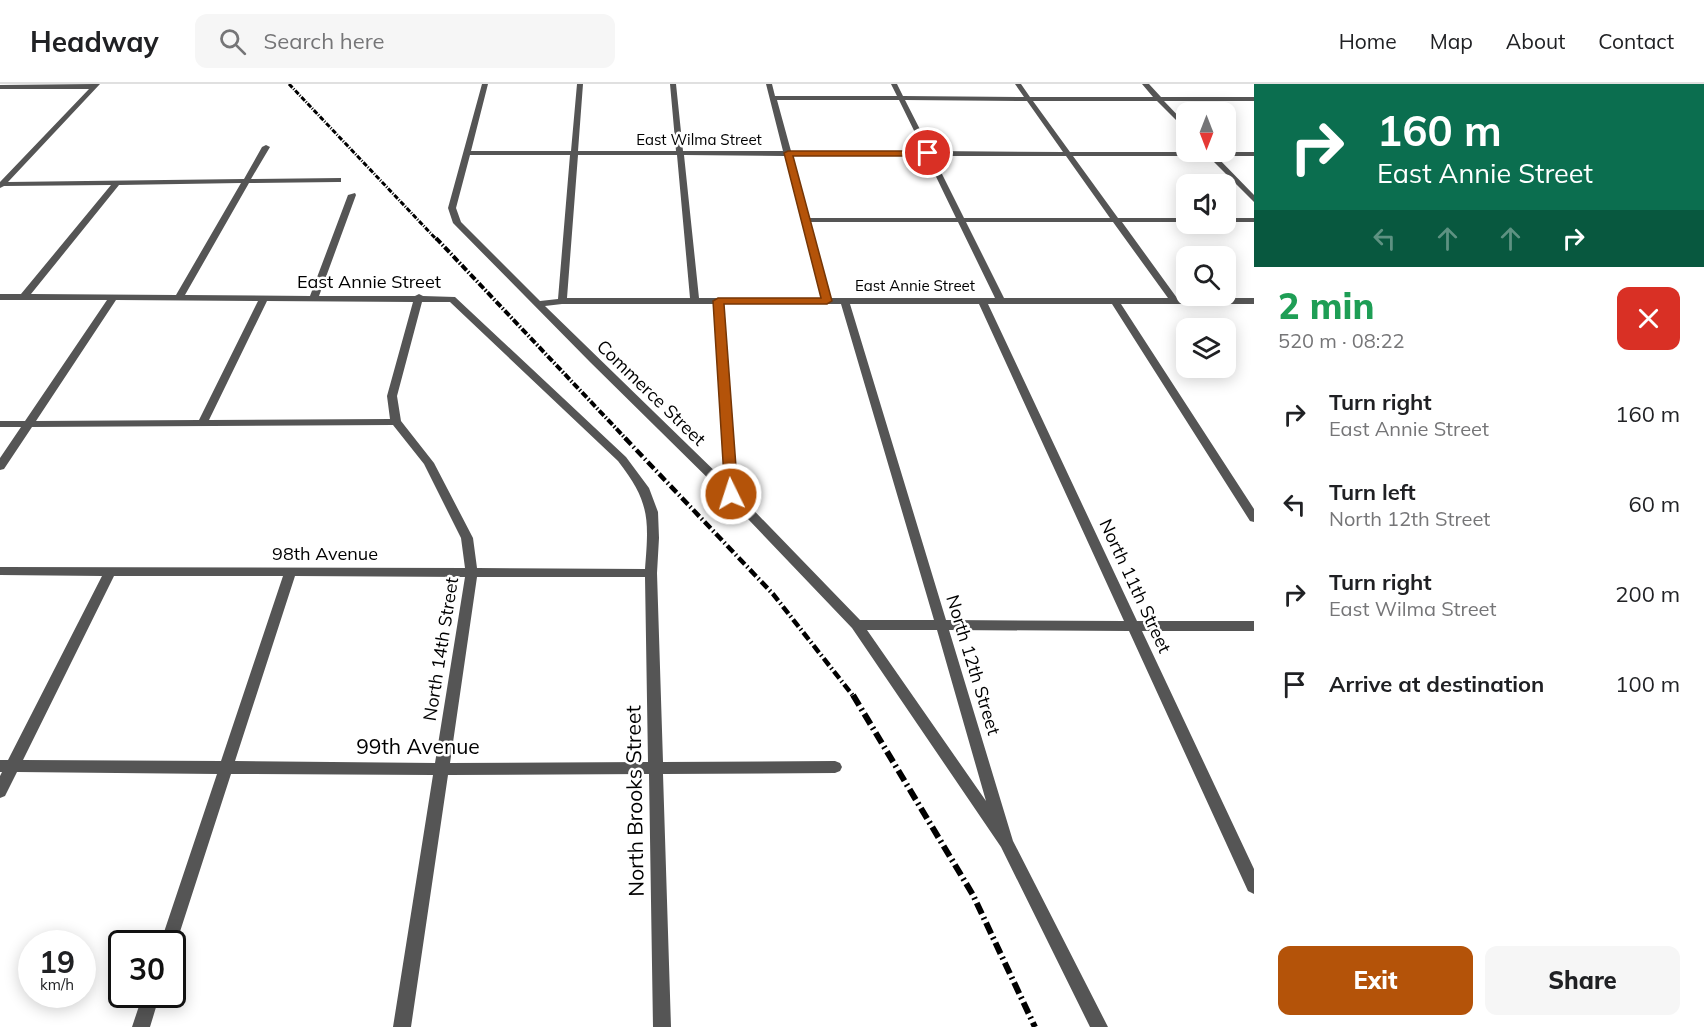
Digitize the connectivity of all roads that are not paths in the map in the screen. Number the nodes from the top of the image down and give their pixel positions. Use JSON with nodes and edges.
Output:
{"nodes":[{"id":1,"x":485,"y":84,"type":"edge"},
{"id":2,"x":580,"y":84,"type":"edge"},
{"id":3,"x":673,"y":84,"type":"edge"},
{"id":4,"x":769,"y":84,"type":"edge"},
{"id":5,"x":894,"y":84,"type":"edge"},
{"id":6,"x":1018,"y":84,"type":"edge"},
{"id":7,"x":1145,"y":84,"type":"edge"},
{"id":8,"x":96,"y":85,"type":"edge"},
{"id":9,"x":0,"y":87,"type":"edge"},
{"id":10,"x":773,"y":98,"type":"junction"},
{"id":11,"x":901,"y":99,"type":"junction"},
{"id":12,"x":1029,"y":99,"type":"junction"},
{"id":13,"x":1159,"y":99,"type":"junction"},
{"id":14,"x":1254,"y":99,"type":"edge"},
{"id":15,"x":1176,"y":117,"type":"edge"},
{"id":16,"x":266,"y":147,"type":"dead end"},
{"id":17,"x":467,"y":153,"type":"junction"},
{"id":18,"x":573,"y":153,"type":"junction"},
{"id":19,"x":679,"y":153,"type":"junction"},
{"id":20,"x":788,"y":153,"type":"junction"},
{"id":21,"x":928,"y":153,"type":"junction"},
{"id":22,"x":1069,"y":153,"type":"junction"},
{"id":23,"x":1176,"y":153,"type":"edge"},
{"id":24,"x":1236,"y":154,"type":"edge"},
{"id":25,"x":1254,"y":154,"type":"edge"},
{"id":26,"x":1218,"y":162,"type":"edge"},
{"id":27,"x":248,"y":180,"type":"junction"},
{"id":28,"x":338,"y":180,"type":"dead end"},
{"id":29,"x":117,"y":183,"type":"junction"},
{"id":30,"x":1,"y":184,"type":"edge"},
{"id":31,"x":352,"y":195,"type":"dead end"},
{"id":32,"x":1254,"y":200,"type":"edge"},
{"id":33,"x":805,"y":220,"type":"junction"},
{"id":34,"x":960,"y":220,"type":"junction"},
{"id":35,"x":1117,"y":220,"type":"junction"},
{"id":36,"x":1176,"y":220,"type":"edge"},
{"id":37,"x":1236,"y":220,"type":"edge"},
{"id":38,"x":1254,"y":220,"type":"edge"},
{"id":39,"x":0,"y":297,"type":"edge"},
{"id":40,"x":24,"y":297,"type":"junction"},
{"id":41,"x":114,"y":297,"type":"junction"},
{"id":42,"x":179,"y":297,"type":"junction"},
{"id":43,"x":264,"y":297,"type":"junction"},
{"id":44,"x":314,"y":297,"type":"junction"},
{"id":45,"x":419,"y":297,"type":"junction"},
{"id":46,"x":562,"y":301,"type":"junction"},
{"id":47,"x":695,"y":301,"type":"junction"},
{"id":48,"x":718,"y":301,"type":"junction"},
{"id":49,"x":827,"y":301,"type":"junction"},
{"id":50,"x":845,"y":301,"type":"junction"},
{"id":51,"x":982,"y":301,"type":"junction"},
{"id":52,"x":1001,"y":301,"type":"junction"},
{"id":53,"x":1115,"y":301,"type":"junction"},
{"id":54,"x":1174,"y":301,"type":"junction"},
{"id":55,"x":1254,"y":302,"type":"edge"},
{"id":56,"x":540,"y":304,"type":"junction"},
{"id":57,"x":203,"y":422,"type":"junction"},
{"id":58,"x":396,"y":422,"type":"junction"},
{"id":59,"x":0,"y":424,"type":"edge"},
{"id":60,"x":28,"y":424,"type":"junction"},
{"id":61,"x":0,"y":466,"type":"edge"},
{"id":62,"x":731,"y":494,"type":"junction"},
{"id":63,"x":1254,"y":518,"type":"edge"},
{"id":64,"x":0,"y":571,"type":"edge"},
{"id":65,"x":110,"y":572,"type":"junction"},
{"id":66,"x":472,"y":572,"type":"junction"},
{"id":67,"x":290,"y":573,"type":"junction"},
{"id":68,"x":651,"y":573,"type":"junction"},
{"id":69,"x":857,"y":625,"type":"junction"},
{"id":70,"x":1133,"y":625,"type":"junction"},
{"id":71,"x":942,"y":626,"type":"junction"},
{"id":72,"x":1254,"y":626,"type":"edge"},
{"id":73,"x":6,"y":766,"type":"edge"},
{"id":74,"x":835,"y":766,"type":"dead end"},
{"id":75,"x":226,"y":767,"type":"junction"},
{"id":76,"x":440,"y":769,"type":"junction"},
{"id":77,"x":656,"y":769,"type":"junction"},
{"id":78,"x":0,"y":791,"type":"edge"},
{"id":79,"x":1006,"y":842,"type":"junction"},
{"id":80,"x":1254,"y":886,"type":"edge"},
{"id":81,"x":173,"y":930,"type":"edge"},
{"id":82,"x":147,"y":1008,"type":"edge"},
{"id":83,"x":141,"y":1027,"type":"edge"},
{"id":84,"x":402,"y":1027,"type":"edge"},
{"id":85,"x":662,"y":1027,"type":"edge"},
{"id":86,"x":1099,"y":1027,"type":"edge"}],
"edges":[{"from":1,"to":17,"type":"street"},
{"from":2,"to":18,"type":"street"},
{"from":3,"to":19,"type":"street"},
{"from":4,"to":10,"type":"street"},
{"from":5,"to":11,"type":"street"},
{"from":6,"to":12,"type":"street"},
{"from":7,"to":13,"type":"street"},
{"from":8,"to":9,"type":"street"},
{"from":8,"to":30,"type":"street"},
{"from":10,"to":11,"type":"street"},
{"from":10,"to":20,"type":"street"},
{"from":11,"to":12,"type":"street"},
{"from":11,"to":21,"type":"street"},
{"from":12,"to":13,"type":"street"},
{"from":12,"to":22,"type":"street"},
{"from":13,"to":14,"type":"street"},
{"from":13,"to":15,"type":"street"},
{"from":16,"to":27,"type":"street"},
{"from":17,"to":18,"type":"street","name":"East Wilma Street"},
{"from":17,"to":56,"type":"street","name":"Commerce Street"},
{"from":18,"to":19,"type":"street","name":"East Wilma Street"},
{"from":18,"to":46,"type":"street"},
{"from":19,"to":20,"type":"street","name":"East Wilma Street"},
{"from":19,"to":47,"type":"street"},
{"from":20,"to":21,"type":"street","name":"East Wilma Street"},
{"from":20,"to":33,"type":"street"},
{"from":21,"to":22,"type":"street","name":"East Wilma Street"},
{"from":21,"to":34,"type":"street"},
{"from":22,"to":23,"type":"street","name":"East Wilma Street"},
{"from":22,"to":35,"type":"street"},
{"from":24,"to":25,"type":"street","name":"East Wilma Street"},
{"from":26,"to":32,"type":"street"},
{"from":27,"to":28,"type":"street"},
{"from":27,"to":29,"type":"street"},
{"from":27,"to":42,"type":"street"},
{"from":29,"to":30,"type":"street"},
{"from":29,"to":40,"type":"street"},
{"from":31,"to":44,"type":"street"},
{"from":33,"to":34,"type":"street"},
{"from":33,"to":49,"type":"street"},
{"from":34,"to":35,"type":"street"},
{"from":34,"to":52,"type":"street"},
{"from":35,"to":36,"type":"street"},
{"from":35,"to":54,"type":"street"},
{"from":37,"to":38,"type":"street"},
{"from":39,"to":40,"type":"street","name":"East Annie Street"},
{"from":40,"to":41,"type":"street","name":"East Annie Street"},
{"from":41,"to":42,"type":"street","name":"East Annie Street"},
{"from":41,"to":60,"type":"street"},
{"from":42,"to":43,"type":"street","name":"East Annie Street"},
{"from":43,"to":44,"type":"street","name":"East Annie Street"},
{"from":43,"to":57,"type":"street"},
{"from":44,"to":45,"type":"street","name":"East Annie Street"},
{"from":45,"to":58,"type":"street"},
{"from":45,"to":68,"type":"street","name":"East Annie Street"},
{"from":46,"to":47,"type":"street","name":"East Annie Street"},
{"from":46,"to":56,"type":"street","name":"East Annie Street"},
{"from":47,"to":48,"type":"street","name":"East Annie Street"},
{"from":48,"to":49,"type":"street","name":"East Annie Street"},
{"from":48,"to":62,"type":"street"},
{"from":49,"to":50,"type":"street","name":"East Annie Street"},
{"from":50,"to":51,"type":"street","name":"East Annie Street"},
{"from":50,"to":71,"type":"street","name":"North 12th Street"},
{"from":51,"to":52,"type":"street","name":"East Annie Street"},
{"from":51,"to":70,"type":"street","name":"North 11th Street"},
{"from":52,"to":53,"type":"street","name":"East Annie Street"},
{"from":53,"to":54,"type":"street","name":"East Annie Street"},
{"from":53,"to":63,"type":"street"},
{"from":54,"to":55,"type":"street","name":"East Annie Street"},
{"from":56,"to":62,"type":"street","name":"Commerce Street"},
{"from":57,"to":58,"type":"street"},
{"from":57,"to":60,"type":"street"},
{"from":58,"to":66,"type":"street","name":"North 14th Street"},
{"from":59,"to":60,"type":"street"},
{"from":60,"to":61,"type":"street"},
{"from":62,"to":69,"type":"street","name":"Commerce Street"},
{"from":64,"to":65,"type":"street","name":"98th Avenue"},
{"from":65,"to":67,"type":"street","name":"98th Avenue"},
{"from":65,"to":73,"type":"street"},
{"from":66,"to":67,"type":"street","name":"98th Avenue"},
{"from":66,"to":68,"type":"street","name":"98th Avenue"},
{"from":66,"to":76,"type":"street","name":"North 14th Street"},
{"from":67,"to":75,"type":"street"},
{"from":68,"to":77,"type":"street","name":"North Brooks Street"},
{"from":69,"to":71,"type":"street"},
{"from":69,"to":79,"type":"street","name":"Commerce Street"},
{"from":70,"to":71,"type":"street"},
{"from":70,"to":72,"type":"street"},
{"from":70,"to":80,"type":"street","name":"North 11th Street"},
{"from":71,"to":79,"type":"street","name":"North 12th Street"},
{"from":73,"to":75,"type":"street","name":"99th Avenue"},
{"from":73,"to":78,"type":"street"},
{"from":74,"to":77,"type":"street","name":"99th Avenue"},
{"from":75,"to":76,"type":"street","name":"99th Avenue"},
{"from":75,"to":81,"type":"street"},
{"from":76,"to":77,"type":"street","name":"99th Avenue"},
{"from":76,"to":84,"type":"street","name":"North 14th Street"},
{"from":77,"to":85,"type":"street","name":"North Brooks Street"},
{"from":79,"to":86,"type":"street","name":"North 12th Street"},
{"from":82,"to":83,"type":"street"}]}
